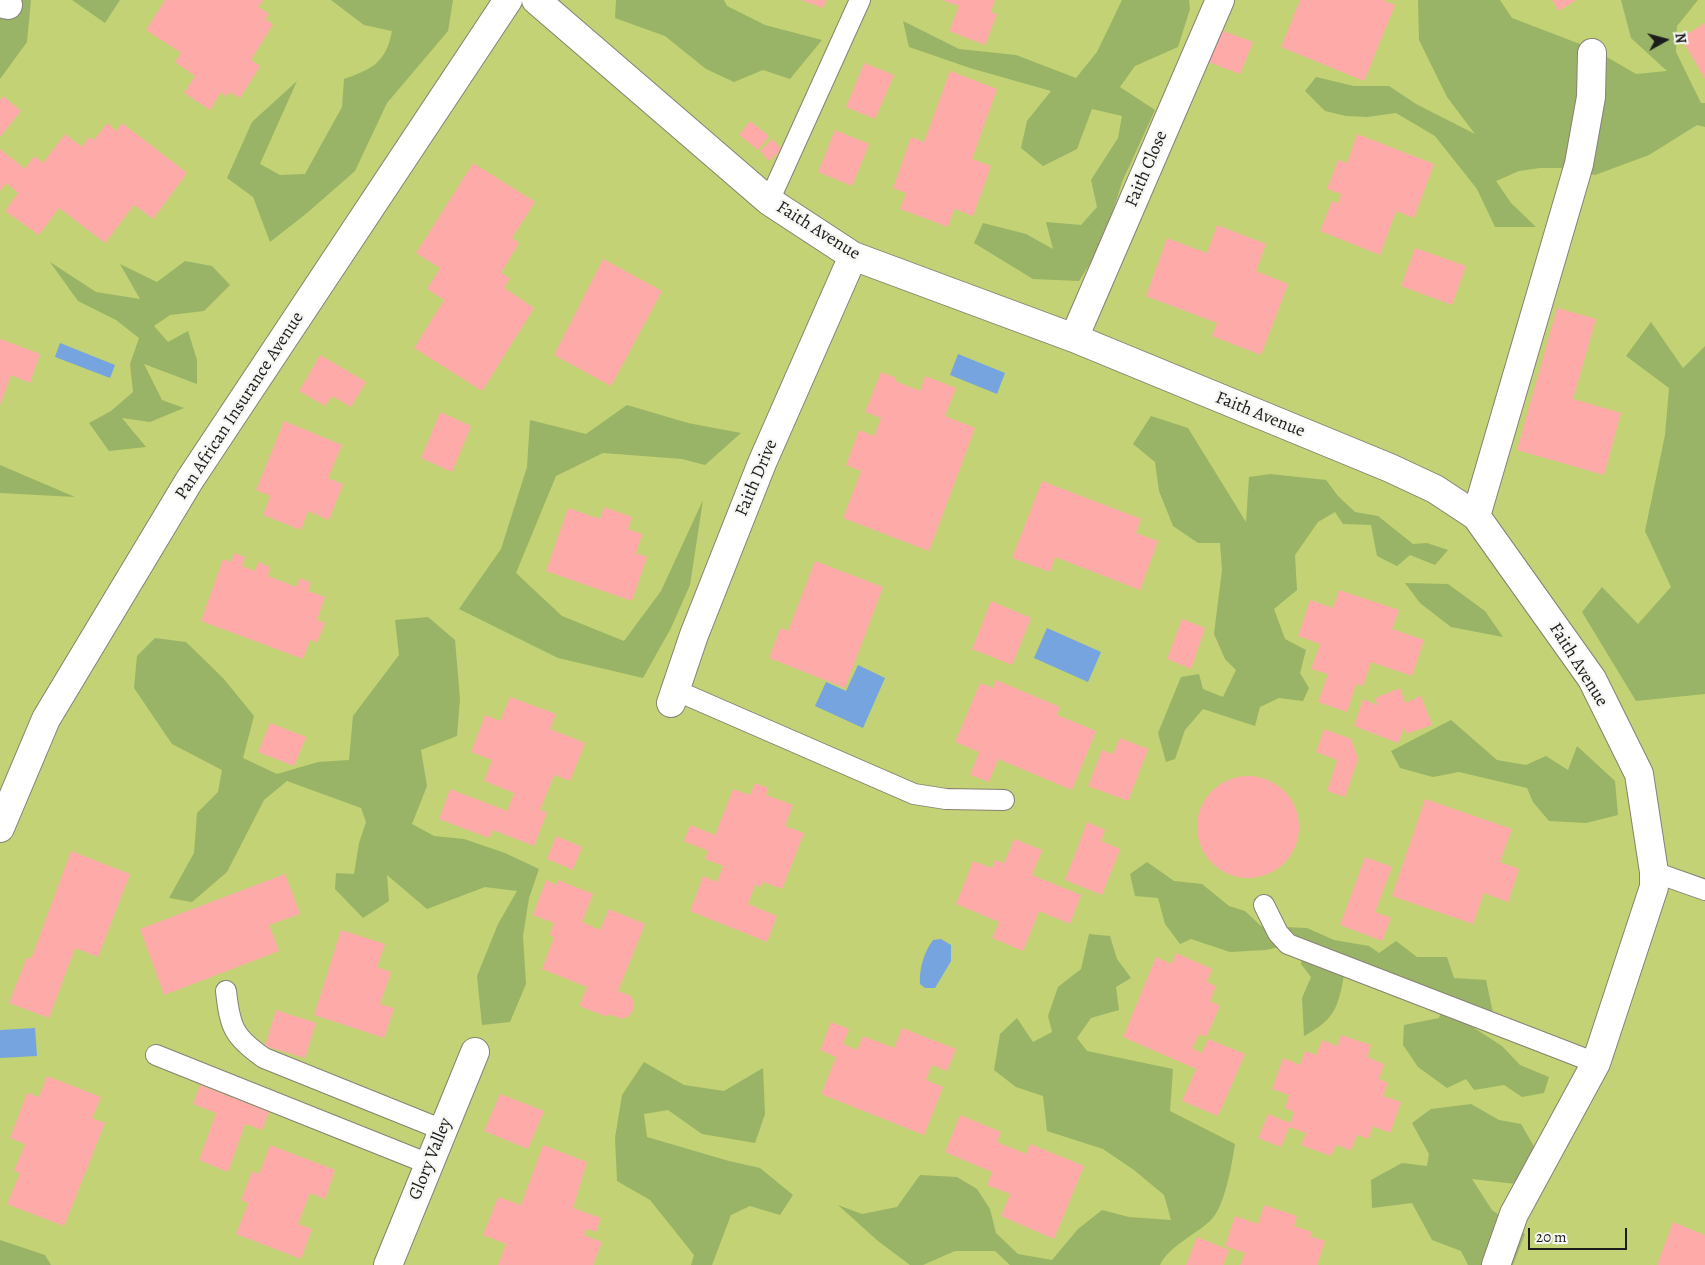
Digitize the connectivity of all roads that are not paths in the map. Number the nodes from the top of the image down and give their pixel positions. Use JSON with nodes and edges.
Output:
{"nodes":[{"id":1,"x":508,"y":0,"type":"edge"},
{"id":2,"x":536,"y":0,"type":"edge"},
{"id":3,"x":860,"y":0,"type":"edge"},
{"id":4,"x":1220,"y":0,"type":"edge"},
{"id":5,"x":1592,"y":53,"type":"dead end"},
{"id":6,"x":769,"y":201,"type":"junction"},
{"id":7,"x":853,"y":256,"type":"junction"},
{"id":8,"x":1074,"y":338,"type":"junction"},
{"id":9,"x":1476,"y":516,"type":"junction"},
{"id":10,"x":673,"y":697,"type":"joint"},
{"id":11,"x":1004,"y":800,"type":"dead end"},
{"id":12,"x":0,"y":828,"type":"edge"},
{"id":13,"x":1654,"y":872,"type":"junction"},
{"id":14,"x":1705,"y":890,"type":"edge"},
{"id":15,"x":1264,"y":905,"type":"dead end"},
{"id":16,"x":226,"y":992,"type":"dead end"},
{"id":17,"x":475,"y":1052,"type":"dead end"},
{"id":18,"x":156,"y":1054,"type":"dead end"},
{"id":19,"x":1596,"y":1063,"type":"junction"},
{"id":20,"x":443,"y":1130,"type":"junction"},
{"id":21,"x":429,"y":1164,"type":"junction"},
{"id":22,"x":388,"y":1265,"type":"edge"},
{"id":23,"x":1496,"y":1265,"type":"edge"}],
"edges":[{"from":1,"to":12,"type":"street","name":"Pan African Insurance Avenue"},
{"from":2,"to":6,"type":"street","name":"Faith Avenue"},
{"from":3,"to":6,"type":"lane"},
{"from":4,"to":8,"type":"street","name":"Faith Close"},
{"from":5,"to":9,"type":"street"},
{"from":6,"to":7,"type":"street","name":"Faith Avenue"},
{"from":7,"to":8,"type":"street","name":"Faith Avenue"},
{"from":7,"to":10,"type":"street","name":"Faith Drive"},
{"from":8,"to":9,"type":"street","name":"Faith Avenue"},
{"from":9,"to":13,"type":"street","name":"Faith Avenue"},
{"from":10,"to":11,"type":"lane"},
{"from":13,"to":14,"type":"lane"},
{"from":13,"to":19,"type":"street","name":"Faith Avenue"},
{"from":15,"to":19,"type":"lane"},
{"from":16,"to":20,"type":"lane"},
{"from":17,"to":20,"type":"street","name":"Glory Valley"},
{"from":18,"to":21,"type":"lane"},
{"from":19,"to":23,"type":"street","name":"Faith Avenue"},
{"from":20,"to":21,"type":"street","name":"Glory Valley"},
{"from":21,"to":22,"type":"street","name":"Glory Valley"}]}
